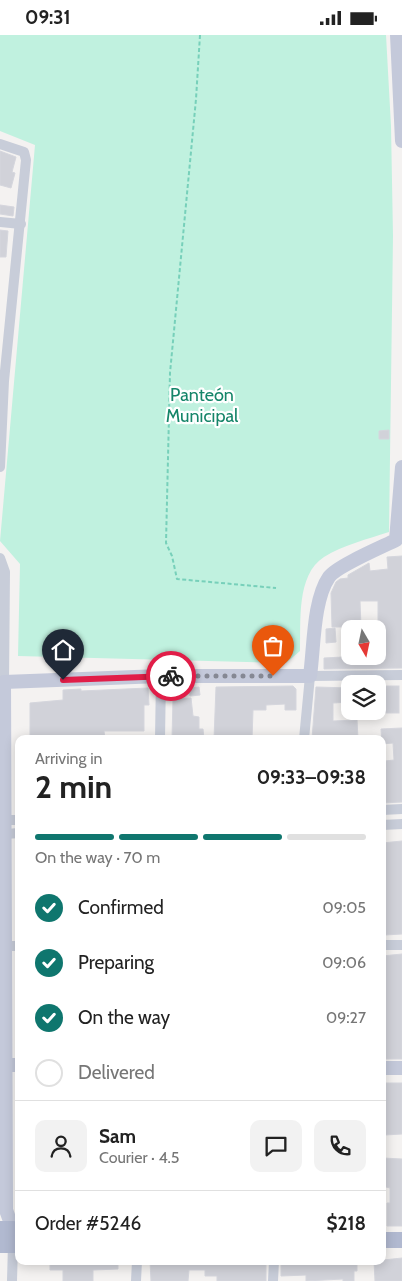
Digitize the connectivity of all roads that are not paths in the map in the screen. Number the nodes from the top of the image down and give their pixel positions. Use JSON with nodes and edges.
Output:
{"nodes":[{"id":1,"x":397,"y":35,"type":"edge"},
{"id":2,"x":401,"y":98,"type":"edge"},
{"id":3,"x":402,"y":141,"type":"edge"},
{"id":4,"x":0,"y":144,"type":"edge"},
{"id":5,"x":0,"y":222,"type":"edge"},
{"id":6,"x":21,"y":224,"type":"junction"},
{"id":7,"x":2,"y":380,"type":"edge"},
{"id":8,"x":0,"y":467,"type":"edge"},
{"id":9,"x":402,"y":467,"type":"edge"},
{"id":10,"x":399,"y":541,"type":"edge"},
{"id":11,"x":1,"y":563,"type":"edge"},
{"id":12,"x":402,"y":675,"type":"edge"},
{"id":13,"x":162,"y":676,"type":"junction"},
{"id":14,"x":310,"y":676,"type":"junction"},
{"id":15,"x":2,"y":682,"type":"edge"},
{"id":16,"x":160,"y":735,"type":"edge"},
{"id":17,"x":304,"y":735,"type":"edge"},
{"id":18,"x":386,"y":809,"type":"edge"},
{"id":19,"x":402,"y":809,"type":"edge"},
{"id":20,"x":402,"y":824,"type":"edge"},
{"id":21,"x":386,"y":825,"type":"edge"},
{"id":22,"x":12,"y":827,"type":"edge"},
{"id":23,"x":3,"y":855,"type":"edge"},
{"id":24,"x":3,"y":877,"type":"edge"},
{"id":25,"x":386,"y":945,"type":"edge"},
{"id":26,"x":402,"y":945,"type":"edge"},
{"id":27,"x":8,"y":946,"type":"edge"},
{"id":28,"x":2,"y":1044,"type":"edge"},
{"id":29,"x":4,"y":1065,"type":"junction"},
{"id":30,"x":15,"y":1065,"type":"edge"},
{"id":31,"x":386,"y":1068,"type":"edge"},
{"id":32,"x":402,"y":1068,"type":"edge"},
{"id":33,"x":9,"y":1232,"type":"edge"},
{"id":34,"x":386,"y":1240,"type":"edge"},
{"id":35,"x":402,"y":1240,"type":"edge"},
{"id":36,"x":137,"y":1265,"type":"edge"},
{"id":37,"x":274,"y":1265,"type":"edge"},
{"id":38,"x":12,"y":1281,"type":"edge"},
{"id":39,"x":136,"y":1281,"type":"edge"},
{"id":40,"x":272,"y":1281,"type":"edge"}],
"edges":[{"from":1,"to":2,"type":"street"},
{"from":2,"to":3,"type":"street"},
{"from":4,"to":6,"type":"street"},
{"from":5,"to":6,"type":"street"},
{"from":6,"to":7,"type":"street"},
{"from":7,"to":8,"type":"street"},
{"from":9,"to":10,"type":"street"},
{"from":10,"to":14,"type":"street"},
{"from":11,"to":15,"type":"street"},
{"from":12,"to":14,"type":"street"},
{"from":13,"to":14,"type":"street"},
{"from":13,"to":15,"type":"street"},
{"from":13,"to":16,"type":"street"},
{"from":14,"to":17,"type":"street"},
{"from":15,"to":22,"type":"street"},
{"from":18,"to":19,"type":"street"},
{"from":20,"to":21,"type":"street"},
{"from":22,"to":23,"type":"street"},
{"from":23,"to":24,"type":"street"},
{"from":24,"to":27,"type":"street"},
{"from":25,"to":26,"type":"street"},
{"from":27,"to":28,"type":"street"},
{"from":28,"to":29,"type":"street"},
{"from":29,"to":30,"type":"street"},
{"from":29,"to":33,"type":"street"},
{"from":31,"to":32,"type":"street"},
{"from":33,"to":38,"type":"street"},
{"from":34,"to":35,"type":"main road"},
{"from":36,"to":39,"type":"street"},
{"from":37,"to":40,"type":"street"}]}
